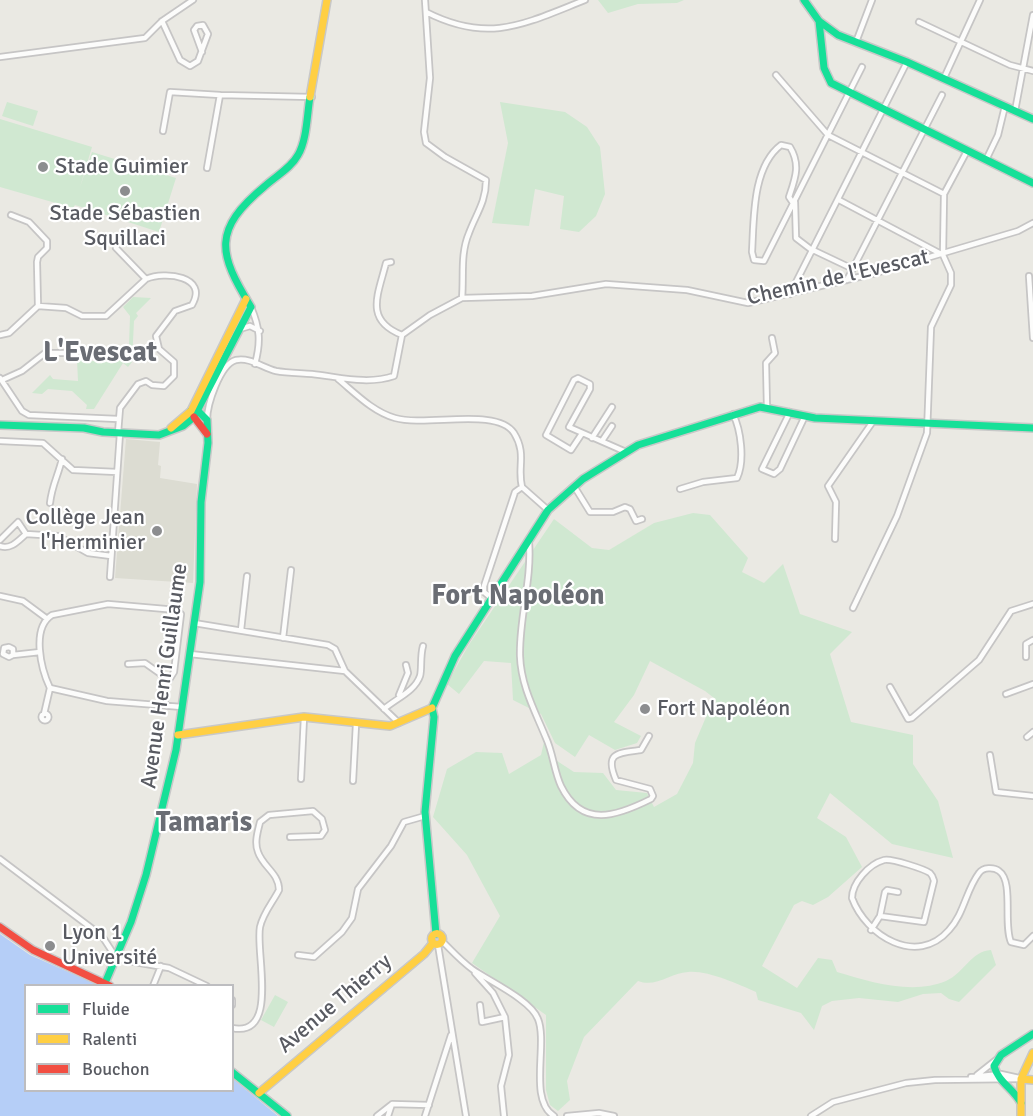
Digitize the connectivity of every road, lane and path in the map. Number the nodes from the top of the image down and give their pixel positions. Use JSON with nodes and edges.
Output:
{"nodes":[{"id":1,"x":193,"y":0,"type":"edge"},
{"id":2,"x":327,"y":0,"type":"edge"},
{"id":3,"x":425,"y":0,"type":"edge"},
{"id":4,"x":585,"y":0,"type":"edge"},
{"id":5,"x":804,"y":0,"type":"edge"},
{"id":6,"x":872,"y":0,"type":"edge"},
{"id":7,"x":980,"y":0,"type":"edge"},
{"id":8,"x":426,"y":12,"type":"junction"},
{"id":9,"x":1033,"y":15,"type":"edge"},
{"id":10,"x":162,"y":21,"type":"junction"},
{"id":11,"x":819,"y":21,"type":"junction"},
{"id":12,"x":919,"y":22,"type":"dead end"},
{"id":13,"x":822,"y":38,"type":"junction"},
{"id":14,"x":844,"y":38,"type":"junction"},
{"id":15,"x":856,"y":42,"type":"junction"},
{"id":16,"x":961,"y":43,"type":"junction"},
{"id":17,"x":202,"y":52,"type":"junction"},
{"id":18,"x":0,"y":57,"type":"edge"},
{"id":19,"x":907,"y":62,"type":"junction"},
{"id":20,"x":862,"y":67,"type":"dead end"},
{"id":21,"x":1023,"y":69,"type":"junction"},
{"id":22,"x":1033,"y":71,"type":"edge"},
{"id":23,"x":776,"y":75,"type":"dead end"},
{"id":24,"x":944,"y":78,"type":"junction"},
{"id":25,"x":848,"y":93,"type":"junction"},
{"id":26,"x":220,"y":95,"type":"junction"},
{"id":27,"x":942,"y":95,"type":"dead end"},
{"id":28,"x":312,"y":97,"type":"junction"},
{"id":29,"x":1005,"y":106,"type":"junction"},
{"id":30,"x":884,"y":109,"type":"junction"},
{"id":31,"x":1015,"y":111,"type":"junction"},
{"id":32,"x":1033,"y":119,"type":"edge"},
{"id":33,"x":924,"y":130,"type":"junction"},
{"id":34,"x":163,"y":131,"type":"dead end"},
{"id":35,"x":828,"y":135,"type":"junction"},
{"id":36,"x":967,"y":151,"type":"junction"},
{"id":37,"x":863,"y":153,"type":"junction"},
{"id":38,"x":986,"y":160,"type":"junction"},
{"id":39,"x":207,"y":168,"type":"dead end"},
{"id":40,"x":902,"y":173,"type":"junction"},
{"id":41,"x":1033,"y":183,"type":"edge"},
{"id":42,"x":944,"y":195,"type":"junction"},
{"id":43,"x":839,"y":200,"type":"junction"},
{"id":44,"x":794,"y":201,"type":"junction"},
{"id":45,"x":12,"y":215,"type":"dead end"},
{"id":46,"x":877,"y":220,"type":"junction"},
{"id":47,"x":1033,"y":224,"type":"edge"},
{"id":48,"x":116,"y":248,"type":"dead end"},
{"id":49,"x":813,"y":250,"type":"junction"},
{"id":50,"x":943,"y":255,"type":"junction"},
{"id":51,"x":391,"y":262,"type":"dead end"},
{"id":52,"x":853,"y":269,"type":"junction"},
{"id":53,"x":1029,"y":276,"type":"dead end"},
{"id":54,"x":146,"y":279,"type":"junction"},
{"id":55,"x":847,"y":280,"type":"junction"},
{"id":56,"x":790,"y":294,"type":"junction"},
{"id":57,"x":462,"y":298,"type":"junction"},
{"id":58,"x":246,"y":299,"type":"junction"},
{"id":59,"x":38,"y":306,"type":"junction"},
{"id":60,"x":250,"y":307,"type":"junction"},
{"id":61,"x":1032,"y":309,"type":"edge"},
{"id":62,"x":238,"y":330,"type":"junction"},
{"id":63,"x":260,"y":331,"type":"junction"},
{"id":64,"x":0,"y":335,"type":"edge"},
{"id":65,"x":402,"y":335,"type":"junction"},
{"id":66,"x":772,"y":338,"type":"dead end"},
{"id":67,"x":1033,"y":338,"type":"edge"},
{"id":68,"x":72,"y":353,"type":"dead end"},
{"id":69,"x":255,"y":364,"type":"junction"},
{"id":70,"x":1,"y":379,"type":"edge"},
{"id":71,"x":338,"y":379,"type":"junction"},
{"id":72,"x":612,"y":407,"type":"dead end"},
{"id":73,"x":767,"y":408,"type":"junction"},
{"id":74,"x":194,"y":412,"type":"junction"},
{"id":75,"x":790,"y":412,"type":"junction"},
{"id":76,"x":733,"y":414,"type":"junction"},
{"id":77,"x":805,"y":416,"type":"junction"},
{"id":78,"x":118,"y":419,"type":"junction"},
{"id":79,"x":207,"y":420,"type":"junction"},
{"id":80,"x":874,"y":420,"type":"junction"},
{"id":81,"x":928,"y":423,"type":"junction"},
{"id":82,"x":0,"y":425,"type":"edge"},
{"id":83,"x":612,"y":426,"type":"dead end"},
{"id":84,"x":1033,"y":428,"type":"edge"},
{"id":85,"x":119,"y":433,"type":"junction"},
{"id":86,"x":581,"y":435,"type":"junction"},
{"id":87,"x":208,"y":436,"type":"junction"},
{"id":88,"x":592,"y":438,"type":"junction"},
{"id":89,"x":0,"y":441,"type":"edge"},
{"id":90,"x":602,"y":441,"type":"junction"},
{"id":91,"x":626,"y":452,"type":"junction"},
{"id":92,"x":62,"y":459,"type":"junction"},
{"id":93,"x":117,"y":472,"type":"junction"},
{"id":94,"x":574,"y":486,"type":"junction"},
{"id":95,"x":522,"y":487,"type":"junction"},
{"id":96,"x":680,"y":489,"type":"dead end"},
{"id":97,"x":50,"y":503,"type":"dead end"},
{"id":98,"x":548,"y":510,"type":"junction"},
{"id":99,"x":642,"y":519,"type":"dead end"},
{"id":100,"x":26,"y":534,"type":"junction"},
{"id":101,"x":529,"y":539,"type":"junction"},
{"id":102,"x":0,"y":540,"type":"edge"},
{"id":103,"x":835,"y":540,"type":"dead end"},
{"id":104,"x":0,"y":546,"type":"edge"},
{"id":105,"x":111,"y":556,"type":"junction"},
{"id":106,"x":291,"y":570,"type":"dead end"},
{"id":107,"x":247,"y":576,"type":"dead end"},
{"id":108,"x":110,"y":577,"type":"dead end"},
{"id":109,"x":0,"y":596,"type":"edge"},
{"id":110,"x":490,"y":597,"type":"junction"},
{"id":111,"x":1033,"y":604,"type":"edge"},
{"id":112,"x":853,"y":608,"type":"dead end"},
{"id":113,"x":46,"y":618,"type":"junction"},
{"id":114,"x":194,"y":623,"type":"junction"},
{"id":115,"x":241,"y":630,"type":"junction"},
{"id":116,"x":283,"y":638,"type":"junction"},
{"id":117,"x":1033,"y":640,"type":"edge"},
{"id":118,"x":423,"y":646,"type":"dead end"},
{"id":119,"x":40,"y":652,"type":"junction"},
{"id":120,"x":190,"y":654,"type":"junction"},
{"id":121,"x":13,"y":655,"type":"dead end"},
{"id":122,"x":1026,"y":657,"type":"dead end"},
{"id":123,"x":128,"y":664,"type":"dead end"},
{"id":124,"x":406,"y":665,"type":"dead end"},
{"id":125,"x":345,"y":671,"type":"junction"},
{"id":126,"x":169,"y":680,"type":"junction"},
{"id":127,"x":1033,"y":684,"type":"edge"},
{"id":128,"x":890,"y":687,"type":"dead end"},
{"id":129,"x":50,"y":688,"type":"junction"},
{"id":130,"x":164,"y":688,"type":"junction"},
{"id":131,"x":1006,"y":693,"type":"dead end"},
{"id":132,"x":399,"y":695,"type":"junction"},
{"id":133,"x":157,"y":704,"type":"junction"},
{"id":134,"x":165,"y":705,"type":"junction"},
{"id":135,"x":182,"y":707,"type":"junction"},
{"id":136,"x":432,"y":708,"type":"junction"},
{"id":137,"x":384,"y":709,"type":"junction"},
{"id":138,"x":44,"y":714,"type":"dead end"},
{"id":139,"x":304,"y":717,"type":"junction"},
{"id":140,"x":399,"y":723,"type":"junction"},
{"id":141,"x":356,"y":724,"type":"junction"},
{"id":142,"x":1033,"y":732,"type":"edge"},
{"id":143,"x":178,"y":735,"type":"junction"},
{"id":144,"x":649,"y":736,"type":"dead end"},
{"id":145,"x":1027,"y":737,"type":"dead end"},
{"id":146,"x":990,"y":755,"type":"dead end"},
{"id":147,"x":301,"y":779,"type":"dead end"},
{"id":148,"x":353,"y":781,"type":"dead end"},
{"id":149,"x":1033,"y":796,"type":"edge"},
{"id":150,"x":425,"y":816,"type":"junction"},
{"id":151,"x":291,"y":837,"type":"dead end"},
{"id":152,"x":0,"y":859,"type":"edge"},
{"id":153,"x":898,"y":892,"type":"dead end"},
{"id":154,"x":880,"y":916,"type":"junction"},
{"id":155,"x":0,"y":927,"type":"edge"},
{"id":156,"x":871,"y":930,"type":"junction"},
{"id":157,"x":1033,"y":936,"type":"edge"},
{"id":158,"x":438,"y":943,"type":"junction"},
{"id":159,"x":298,"y":955,"type":"dead end"},
{"id":160,"x":117,"y":959,"type":"junction"},
{"id":161,"x":161,"y":966,"type":"junction"},
{"id":162,"x":472,"y":969,"type":"junction"},
{"id":163,"x":107,"y":984,"type":"edge"},
{"id":164,"x":154,"y":984,"type":"edge"},
{"id":165,"x":204,"y":984,"type":"edge"},
{"id":166,"x":480,"y":1005,"type":"dead end"},
{"id":167,"x":505,"y":1017,"type":"junction"},
{"id":168,"x":234,"y":1029,"type":"edge"},
{"id":169,"x":452,"y":1033,"type":"junction"},
{"id":170,"x":1033,"y":1034,"type":"edge"},
{"id":171,"x":1033,"y":1053,"type":"edge"},
{"id":172,"x":998,"y":1058,"type":"junction"},
{"id":173,"x":234,"y":1074,"type":"edge"},
{"id":174,"x":976,"y":1075,"type":"junction"},
{"id":175,"x":999,"y":1076,"type":"junction"},
{"id":176,"x":964,"y":1079,"type":"junction"},
{"id":177,"x":1021,"y":1079,"type":"junction"},
{"id":178,"x":1033,"y":1080,"type":"edge"},
{"id":179,"x":259,"y":1093,"type":"junction"},
{"id":180,"x":1021,"y":1103,"type":"junction"},
{"id":181,"x":392,"y":1104,"type":"junction"},
{"id":182,"x":429,"y":1105,"type":"junction"},
{"id":183,"x":287,"y":1116,"type":"edge"},
{"id":184,"x":377,"y":1116,"type":"edge"},
{"id":185,"x":388,"y":1116,"type":"edge"},
{"id":186,"x":425,"y":1116,"type":"edge"},
{"id":187,"x":466,"y":1116,"type":"edge"},
{"id":188,"x":504,"y":1116,"type":"edge"},
{"id":189,"x":554,"y":1116,"type":"edge"},
{"id":190,"x":567,"y":1116,"type":"edge"},
{"id":191,"x":614,"y":1116,"type":"edge"},
{"id":192,"x":811,"y":1116,"type":"edge"},
{"id":193,"x":1021,"y":1116,"type":"edge"}],
"edges":[{"from":1,"to":10,"type":"street"},
{"from":2,"to":28,"type":"street"},
{"from":3,"to":8,"type":"street"},
{"from":4,"to":8,"type":"street"},
{"from":5,"to":11,"type":"street"},
{"from":6,"to":15,"type":"street"},
{"from":7,"to":16,"type":"street"},
{"from":8,"to":57,"type":"street"},
{"from":9,"to":21,"type":"street"},
{"from":10,"to":17,"type":"street"},
{"from":10,"to":18,"type":"street"},
{"from":11,"to":13,"type":"street"},
{"from":11,"to":14,"type":"street"},
{"from":12,"to":16,"type":"street"},
{"from":13,"to":14,"type":"street"},
{"from":13,"to":25,"type":"street"},
{"from":14,"to":15,"type":"street"},
{"from":15,"to":19,"type":"street"},
{"from":16,"to":21,"type":"street"},
{"from":16,"to":24,"type":"street"},
{"from":17,"to":17,"type":"street"},
{"from":19,"to":24,"type":"street"},
{"from":19,"to":30,"type":"street"},
{"from":20,"to":25,"type":"street"},
{"from":21,"to":22,"type":"street"},
{"from":21,"to":31,"type":"street"},
{"from":23,"to":35,"type":"street"},
{"from":24,"to":29,"type":"street"},
{"from":25,"to":30,"type":"street"},
{"from":25,"to":35,"type":"street"},
{"from":26,"to":28,"type":"street"},
{"from":26,"to":34,"type":"street"},
{"from":26,"to":39,"type":"street"},
{"from":27,"to":33,"type":"street"},
{"from":28,"to":58,"type":"street"},
{"from":29,"to":31,"type":"street"},
{"from":29,"to":38,"type":"street"},
{"from":30,"to":33,"type":"street"},
{"from":30,"to":37,"type":"street"},
{"from":31,"to":32,"type":"street"},
{"from":33,"to":36,"type":"street"},
{"from":33,"to":40,"type":"street"},
{"from":35,"to":37,"type":"street"},
{"from":35,"to":44,"type":"street"},
{"from":36,"to":38,"type":"street"},
{"from":36,"to":42,"type":"street"},
{"from":37,"to":40,"type":"street"},
{"from":37,"to":43,"type":"street"},
{"from":38,"to":41,"type":"street"},
{"from":40,"to":42,"type":"street"},
{"from":40,"to":46,"type":"street"},
{"from":42,"to":50,"type":"street"},
{"from":43,"to":46,"type":"street"},
{"from":43,"to":49,"type":"street"},
{"from":44,"to":44,"type":"street"},
{"from":44,"to":49,"type":"street"},
{"from":45,"to":59,"type":"street"},
{"from":46,"to":50,"type":"street"},
{"from":46,"to":52,"type":"street"},
{"from":47,"to":50,"type":"street","name":"Chemin de l'Evescat"},
{"from":48,"to":54,"type":"street"},
{"from":49,"to":52,"type":"street"},
{"from":49,"to":56,"type":"street"},
{"from":50,"to":55,"type":"street","name":"Chemin de l'Evescat"},
{"from":50,"to":81,"type":"street"},
{"from":51,"to":65,"type":"street"},
{"from":52,"to":55,"type":"street"},
{"from":53,"to":61,"type":"street"},
{"from":54,"to":59,"type":"street"},
{"from":54,"to":78,"type":"street"},
{"from":55,"to":56,"type":"street","name":"Chemin de l'Evescat"},
{"from":56,"to":57,"type":"street","name":"Chemin de l'Evescat"},
{"from":57,"to":65,"type":"street","name":"Chemin de l'Evescat"},
{"from":58,"to":60,"type":"street"},
{"from":58,"to":74,"type":"street"},
{"from":59,"to":64,"type":"street"},
{"from":60,"to":62,"type":"street"},
{"from":60,"to":63,"type":"street"},
{"from":61,"to":67,"type":"street"},
{"from":62,"to":63,"type":"street"},
{"from":62,"to":74,"type":"street"},
{"from":63,"to":69,"type":"street"},
{"from":65,"to":71,"type":"street"},
{"from":66,"to":73,"type":"street"},
{"from":68,"to":70,"type":"street"},
{"from":69,"to":71,"type":"street"},
{"from":69,"to":79,"type":"street","name":"Avenue Henri Guillaume"},
{"from":70,"to":78,"type":"street"},
{"from":71,"to":95,"type":"street"},
{"from":72,"to":88,"type":"street"},
{"from":73,"to":75,"type":"street"},
{"from":73,"to":76,"type":"street"},
{"from":74,"to":79,"type":"street"},
{"from":74,"to":85,"type":"street"},
{"from":74,"to":87,"type":"street"},
{"from":75,"to":77,"type":"street"},
{"from":75,"to":77,"type":"street"},
{"from":76,"to":91,"type":"street"},
{"from":76,"to":96,"type":"street"},
{"from":77,"to":80,"type":"street"},
{"from":78,"to":85,"type":"street"},
{"from":79,"to":87,"type":"street","name":"Avenue Henri Guillaume"},
{"from":80,"to":81,"type":"street"},
{"from":80,"to":103,"type":"street"},
{"from":81,"to":84,"type":"street"},
{"from":81,"to":112,"type":"street"},
{"from":82,"to":85,"type":"street"},
{"from":83,"to":90,"type":"street"},
{"from":85,"to":93,"type":"street"},
{"from":86,"to":86,"type":"street"},
{"from":86,"to":88,"type":"street"},
{"from":87,"to":114,"type":"street","name":"Avenue Henri Guillaume"},
{"from":88,"to":90,"type":"street"},
{"from":89,"to":92,"type":"street"},
{"from":90,"to":91,"type":"street"},
{"from":91,"to":94,"type":"street"},
{"from":92,"to":93,"type":"street"},
{"from":92,"to":97,"type":"street"},
{"from":93,"to":105,"type":"street"},
{"from":94,"to":98,"type":"street"},
{"from":94,"to":99,"type":"street"},
{"from":95,"to":98,"type":"street"},
{"from":95,"to":110,"type":"street"},
{"from":98,"to":101,"type":"street"},
{"from":100,"to":102,"type":"street"},
{"from":100,"to":104,"type":"street"},
{"from":100,"to":105,"type":"street"},
{"from":101,"to":110,"type":"street"},
{"from":101,"to":144,"type":"street"},
{"from":105,"to":108,"type":"street"},
{"from":106,"to":116,"type":"street"},
{"from":107,"to":115,"type":"street"},
{"from":109,"to":113,"type":"street"},
{"from":110,"to":136,"type":"street"},
{"from":111,"to":128,"type":"street"},
{"from":113,"to":119,"type":"street"},
{"from":113,"to":126,"type":"street"},
{"from":114,"to":115,"type":"street"},
{"from":114,"to":120,"type":"street","name":"Avenue Henri Guillaume"},
{"from":115,"to":116,"type":"street"},
{"from":116,"to":125,"type":"street"},
{"from":117,"to":122,"type":"street"},
{"from":118,"to":132,"type":"street"},
{"from":119,"to":121,"type":"street"},
{"from":119,"to":129,"type":"street"},
{"from":120,"to":125,"type":"street"},
{"from":120,"to":135,"type":"street","name":"Avenue Henri Guillaume"},
{"from":123,"to":126,"type":"street"},
{"from":124,"to":132,"type":"street"},
{"from":125,"to":137,"type":"street"},
{"from":126,"to":130,"type":"street"},
{"from":127,"to":131,"type":"street"},
{"from":129,"to":133,"type":"street"},
{"from":129,"to":138,"type":"street"},
{"from":130,"to":133,"type":"street"},
{"from":130,"to":134,"type":"street"},
{"from":132,"to":137,"type":"street"},
{"from":133,"to":134,"type":"street"},
{"from":134,"to":135,"type":"street"},
{"from":135,"to":143,"type":"street","name":"Avenue Henri Guillaume"},
{"from":136,"to":140,"type":"street"},
{"from":136,"to":150,"type":"street"},
{"from":137,"to":140,"type":"street"},
{"from":139,"to":141,"type":"street"},
{"from":139,"to":143,"type":"street"},
{"from":139,"to":147,"type":"street"},
{"from":140,"to":141,"type":"street"},
{"from":141,"to":148,"type":"street"},
{"from":142,"to":145,"type":"street"},
{"from":143,"to":160,"type":"street","name":"Avenue Henri Guillaume"},
{"from":146,"to":149,"type":"street"},
{"from":150,"to":158,"type":"street"},
{"from":150,"to":159,"type":"street"},
{"from":151,"to":168,"type":"street"},
{"from":152,"to":160,"type":"street"},
{"from":153,"to":154,"type":"street"},
{"from":154,"to":156,"type":"street"},
{"from":154,"to":156,"type":"street"},
{"from":155,"to":163,"type":"street"},
{"from":156,"to":157,"type":"street"},
{"from":158,"to":162,"type":"street"},
{"from":158,"to":169,"type":"street"},
{"from":158,"to":179,"type":"street","name":"Avenue Thierry"},
{"from":160,"to":161,"type":"street"},
{"from":160,"to":163,"type":"street","name":"Avenue Henri Guillaume"},
{"from":161,"to":164,"type":"street"},
{"from":161,"to":165,"type":"street"},
{"from":162,"to":167,"type":"street"},
{"from":162,"to":189,"type":"street"},
{"from":166,"to":167,"type":"street"},
{"from":167,"to":188,"type":"street"},
{"from":169,"to":182,"type":"street"},
{"from":169,"to":187,"type":"street"},
{"from":170,"to":172,"type":"street"},
{"from":171,"to":177,"type":"street"},
{"from":172,"to":174,"type":"street"},
{"from":172,"to":175,"type":"street"},
{"from":173,"to":179,"type":"street"},
{"from":174,"to":175,"type":"street"},
{"from":174,"to":176,"type":"street"},
{"from":175,"to":176,"type":"street"},
{"from":175,"to":177,"type":"street"},
{"from":175,"to":180,"type":"street"},
{"from":176,"to":192,"type":"street"},
{"from":177,"to":178,"type":"street"},
{"from":177,"to":180,"type":"street"},
{"from":179,"to":183,"type":"street"},
{"from":180,"to":193,"type":"street"},
{"from":181,"to":182,"type":"street"},
{"from":181,"to":184,"type":"street"},
{"from":181,"to":185,"type":"street"},
{"from":182,"to":186,"type":"street"},
{"from":190,"to":191,"type":"street"}]}
